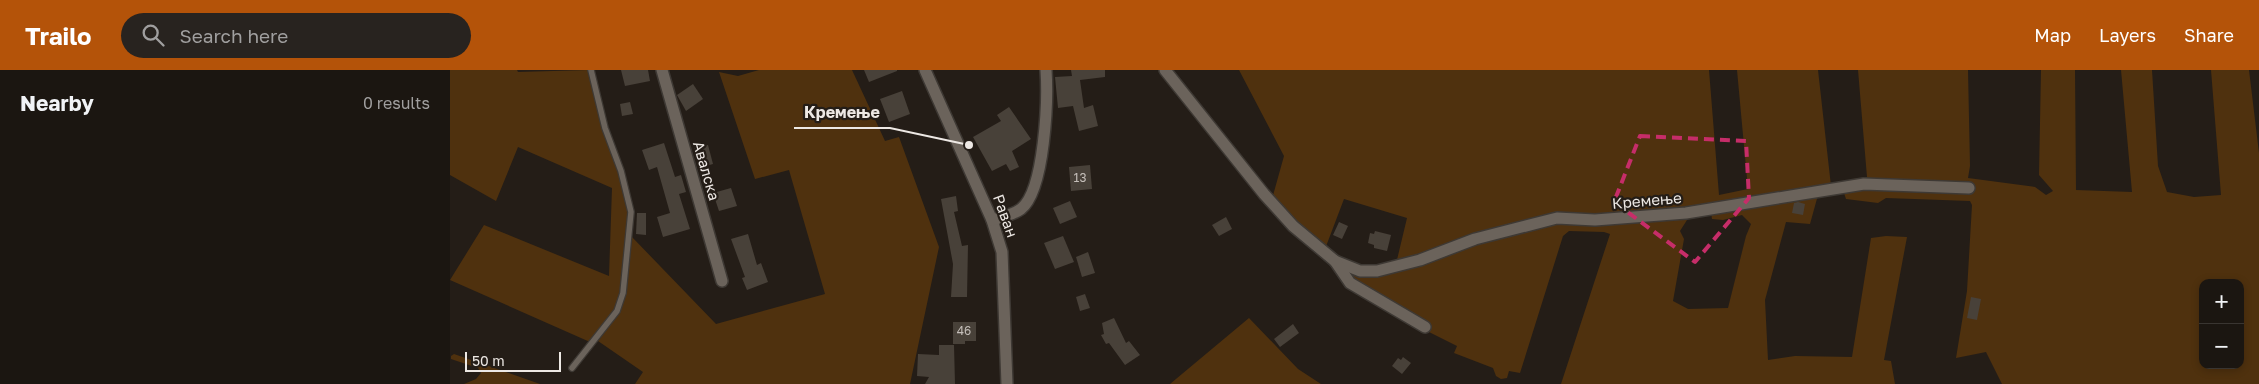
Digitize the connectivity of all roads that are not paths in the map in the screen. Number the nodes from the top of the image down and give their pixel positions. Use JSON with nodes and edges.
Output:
{"nodes":[{"id":1,"x":591,"y":70,"type":"edge"},
{"id":2,"x":662,"y":70,"type":"edge"},
{"id":3,"x":925,"y":70,"type":"edge"},
{"id":4,"x":1046,"y":70,"type":"edge"},
{"id":5,"x":1165,"y":70,"type":"edge"},
{"id":6,"x":1969,"y":188,"type":"dead end"},
{"id":7,"x":992,"y":220,"type":"junction"},
{"id":8,"x":1334,"y":261,"type":"junction"},
{"id":9,"x":722,"y":281,"type":"dead end"},
{"id":10,"x":1426,"y":327,"type":"dead end"},
{"id":11,"x":572,"y":368,"type":"dead end"},
{"id":12,"x":1008,"y":384,"type":"edge"}],
"edges":[{"from":1,"to":11,"type":"lane"},
{"from":2,"to":9,"type":"street","name":"Авалска"},
{"from":3,"to":7,"type":"street","name":"Раван"},
{"from":4,"to":7,"type":"street"},
{"from":5,"to":8,"type":"street","name":"Кремење"},
{"from":6,"to":8,"type":"street","name":"Кремење"},
{"from":7,"to":12,"type":"street","name":"Раван"},
{"from":8,"to":10,"type":"street","name":"Кремење"}]}
